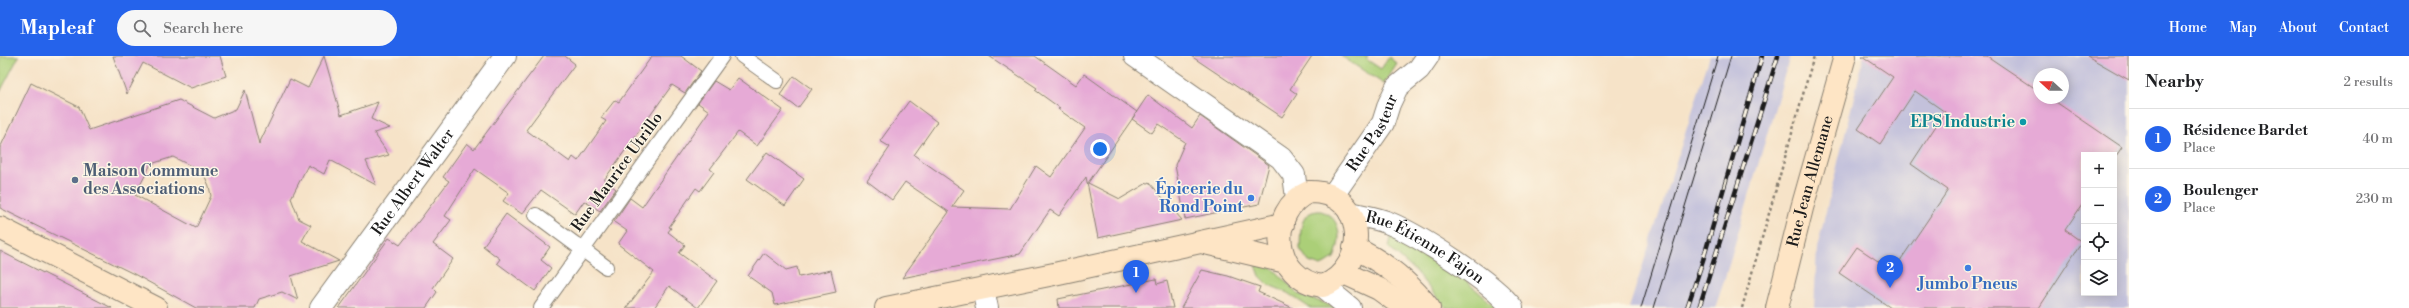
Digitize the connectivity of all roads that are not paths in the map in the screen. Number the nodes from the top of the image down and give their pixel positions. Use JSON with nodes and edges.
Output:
{"nodes":[{"id":1,"x":505,"y":56,"type":"edge"},
{"id":2,"x":722,"y":56,"type":"edge"},
{"id":3,"x":742,"y":56,"type":"edge"},
{"id":4,"x":1136,"y":56,"type":"edge"},
{"id":5,"x":1428,"y":56,"type":"edge"},
{"id":6,"x":1845,"y":56,"type":"edge"},
{"id":7,"x":777,"y":82,"type":"dead end"},
{"id":8,"x":1333,"y":195,"type":"junction"},
{"id":9,"x":1297,"y":198,"type":"junction"},
{"id":10,"x":1350,"y":213,"type":"junction"},
{"id":11,"x":536,"y":214,"type":"dead end"},
{"id":12,"x":1283,"y":224,"type":"junction"},
{"id":13,"x":0,"y":228,"type":"edge"},
{"id":14,"x":1198,"y":242,"type":"junction"},
{"id":15,"x":1354,"y":248,"type":"junction"},
{"id":16,"x":582,"y":249,"type":"junction"},
{"id":17,"x":1286,"y":262,"type":"junction"},
{"id":18,"x":606,"y":267,"type":"dead end"},
{"id":19,"x":1344,"y":273,"type":"junction"},
{"id":20,"x":1324,"y":286,"type":"junction"},
{"id":21,"x":985,"y":298,"type":"edge"},
{"id":22,"x":151,"y":307,"type":"edge"},
{"id":23,"x":321,"y":308,"type":"edge"},
{"id":24,"x":541,"y":308,"type":"edge"},
{"id":25,"x":886,"y":308,"type":"edge"},
{"id":26,"x":1350,"y":308,"type":"edge"},
{"id":27,"x":1405,"y":308,"type":"edge"},
{"id":28,"x":1428,"y":308,"type":"edge"},
{"id":29,"x":1512,"y":308,"type":"edge"},
{"id":30,"x":1777,"y":308,"type":"edge"}],
"edges":[{"from":1,"to":23,"type":"street","name":"Rue Albert Walter"},
{"from":2,"to":16,"type":"lane","name":"Rue Maurice Utrillo"},
{"from":3,"to":7,"type":"lane"},
{"from":4,"to":9,"type":"street"},
{"from":5,"to":8,"type":"street","name":"Rue Pasteur"},
{"from":6,"to":30,"type":"street","name":"Rue Jean Allemane"},
{"from":8,"to":9,"type":"street"},
{"from":8,"to":10,"type":"street"},
{"from":9,"to":12,"type":"street"},
{"from":10,"to":15,"type":"street"},
{"from":10,"to":29,"type":"street","name":"Rue Étienne Fajon"},
{"from":11,"to":16,"type":"lane"},
{"from":12,"to":14,"type":"street"},
{"from":12,"to":17,"type":"street"},
{"from":13,"to":22,"type":"street"},
{"from":14,"to":17,"type":"street"},
{"from":14,"to":21,"type":"street"},
{"from":15,"to":19,"type":"street"},
{"from":15,"to":28,"type":"street"},
{"from":16,"to":18,"type":"lane"},
{"from":16,"to":24,"type":"lane","name":"Rue Maurice Utrillo"},
{"from":17,"to":20,"type":"street"},
{"from":19,"to":20,"type":"street"},
{"from":19,"to":27,"type":"street"},
{"from":20,"to":26,"type":"street"},
{"from":21,"to":25,"type":"street"}]}
